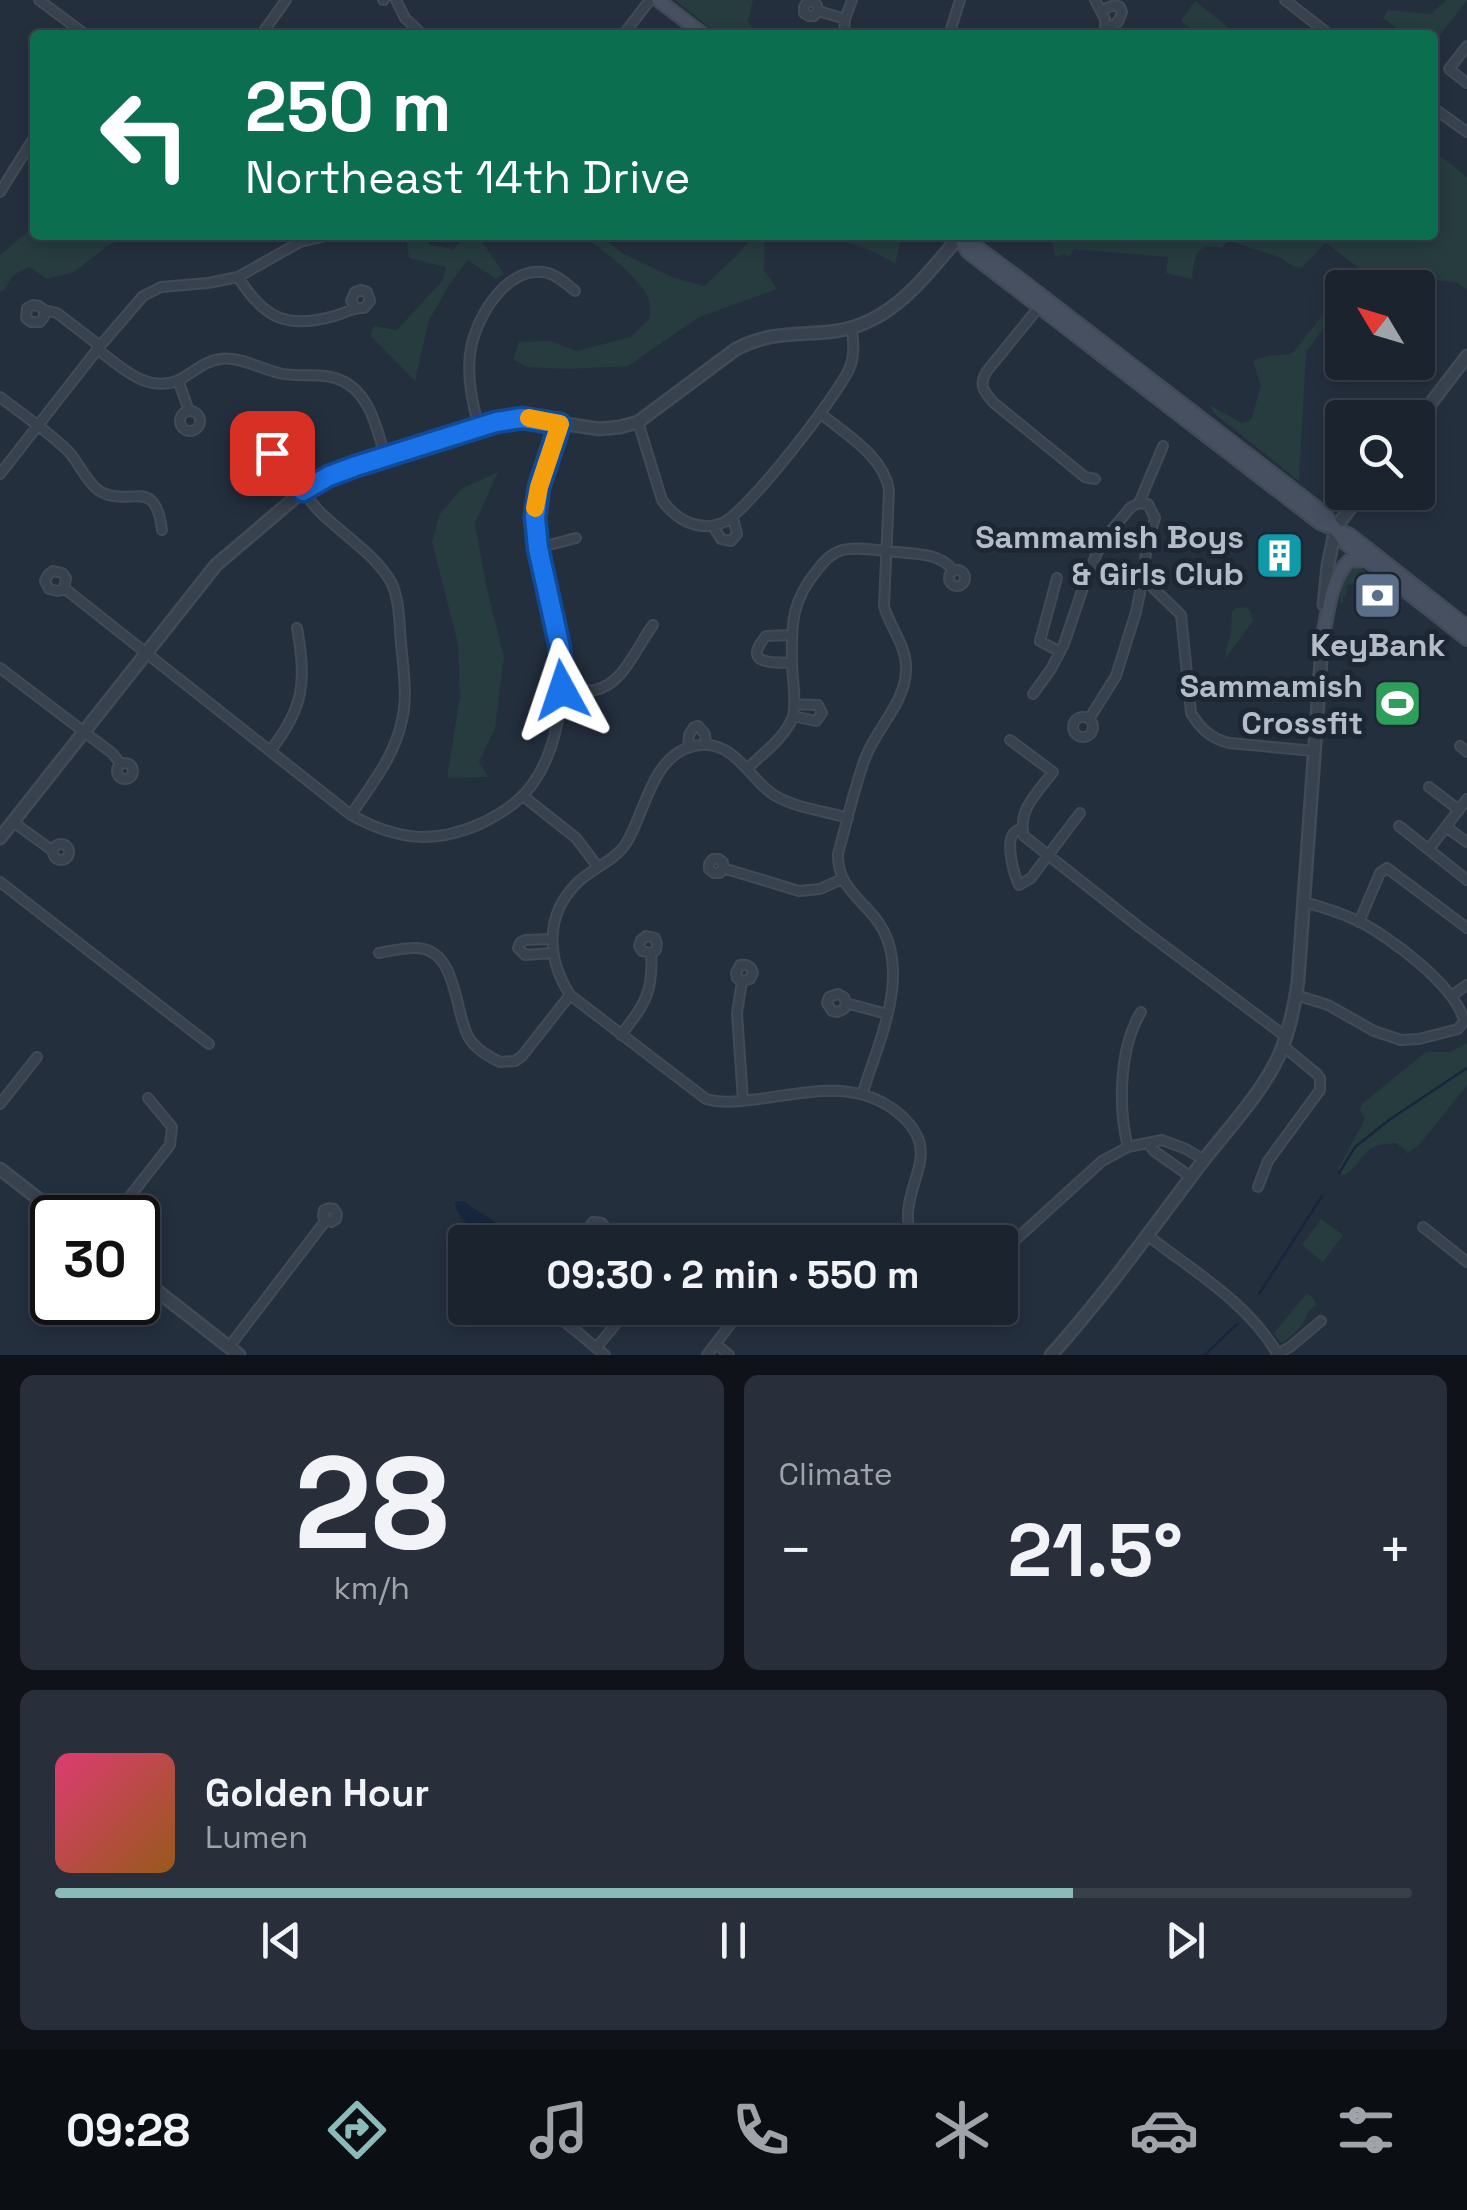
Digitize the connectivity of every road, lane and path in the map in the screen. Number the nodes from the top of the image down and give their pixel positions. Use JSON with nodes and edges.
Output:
{"nodes":[{"id":1,"x":39,"y":0,"type":"edge"},
{"id":2,"x":286,"y":0,"type":"edge"},
{"id":3,"x":396,"y":0,"type":"edge"},
{"id":4,"x":650,"y":0,"type":"edge"},
{"id":5,"x":658,"y":0,"type":"edge"},
{"id":6,"x":852,"y":0,"type":"edge"},
{"id":7,"x":960,"y":0,"type":"edge"},
{"id":8,"x":1094,"y":0,"type":"edge"},
{"id":9,"x":1285,"y":0,"type":"edge"},
{"id":10,"x":1100,"y":10,"type":"junction"},
{"id":11,"x":818,"y":11,"type":"dead end"},
{"id":12,"x":846,"y":20,"type":"junction"},
{"id":13,"x":79,"y":30,"type":"edge"},
{"id":14,"x":264,"y":30,"type":"edge"},
{"id":15,"x":418,"y":30,"type":"edge"},
{"id":16,"x":628,"y":30,"type":"edge"},
{"id":17,"x":697,"y":30,"type":"edge"},
{"id":18,"x":845,"y":30,"type":"edge"},
{"id":19,"x":951,"y":30,"type":"edge"},
{"id":20,"x":1105,"y":30,"type":"edge"},
{"id":21,"x":1108,"y":30,"type":"edge"},
{"id":22,"x":1324,"y":30,"type":"edge"},
{"id":23,"x":1465,"y":49,"type":"edge"},
{"id":24,"x":1467,"y":83,"type":"edge"},
{"id":25,"x":1438,"y":110,"type":"edge"},
{"id":26,"x":1467,"y":132,"type":"edge"},
{"id":27,"x":30,"y":144,"type":"edge"},
{"id":28,"x":0,"y":192,"type":"edge"},
{"id":29,"x":309,"y":240,"type":"edge"},
{"id":30,"x":954,"y":240,"type":"edge"},
{"id":31,"x":960,"y":240,"type":"edge"},
{"id":32,"x":965,"y":240,"type":"edge"},
{"id":33,"x":238,"y":277,"type":"junction"},
{"id":34,"x":1017,"y":278,"type":"junction"},
{"id":35,"x":575,"y":290,"type":"dead end"},
{"id":36,"x":354,"y":306,"type":"dead end"},
{"id":37,"x":1039,"y":307,"type":"junction"},
{"id":38,"x":44,"y":310,"type":"dead end"},
{"id":39,"x":852,"y":328,"type":"junction"},
{"id":40,"x":99,"y":347,"type":"junction"},
{"id":41,"x":1467,"y":356,"type":"edge"},
{"id":42,"x":178,"y":380,"type":"junction"},
{"id":43,"x":1142,"y":386,"type":"junction"},
{"id":44,"x":0,"y":397,"type":"edge"},
{"id":45,"x":1433,"y":400,"type":"edge"},
{"id":46,"x":1188,"y":407,"type":"junction"},
{"id":47,"x":189,"y":411,"type":"dead end"},
{"id":48,"x":820,"y":413,"type":"junction"},
{"id":49,"x":638,"y":422,"type":"junction"},
{"id":50,"x":560,"y":424,"type":"junction"},
{"id":51,"x":38,"y":426,"type":"junction"},
{"id":52,"x":479,"y":427,"type":"junction"},
{"id":53,"x":1163,"y":446,"type":"dead end"},
{"id":54,"x":385,"y":456,"type":"junction"},
{"id":55,"x":279,"y":465,"type":"dead end"},
{"id":56,"x":0,"y":474,"type":"edge"},
{"id":57,"x":1095,"y":479,"type":"dead end"},
{"id":58,"x":303,"y":491,"type":"junction"},
{"id":59,"x":1139,"y":503,"type":"junction"},
{"id":60,"x":1349,"y":510,"type":"edge"},
{"id":61,"x":732,"y":518,"type":"junction"},
{"id":62,"x":713,"y":526,"type":"junction"},
{"id":63,"x":1336,"y":528,"type":"junction"},
{"id":64,"x":162,"y":530,"type":"dead end"},
{"id":65,"x":576,"y":538,"type":"dead end"},
{"id":66,"x":538,"y":548,"type":"junction"},
{"id":67,"x":888,"y":551,"type":"junction"},
{"id":68,"x":1368,"y":560,"type":"junction"},
{"id":69,"x":953,"y":570,"type":"dead end"},
{"id":70,"x":1058,"y":578,"type":"dead end"},
{"id":71,"x":1143,"y":578,"type":"junction"},
{"id":72,"x":64,"y":588,"type":"dead end"},
{"id":73,"x":1426,"y":608,"type":"junction"},
{"id":74,"x":653,"y":625,"type":"dead end"},
{"id":75,"x":297,"y":628,"type":"dead end"},
{"id":76,"x":1467,"y":629,"type":"edge"},
{"id":77,"x":792,"y":635,"type":"junction"},
{"id":78,"x":1322,"y":639,"type":"junction"},
{"id":79,"x":1467,"y":639,"type":"edge"},
{"id":80,"x":1060,"y":652,"type":"junction"},
{"id":81,"x":146,"y":653,"type":"junction"},
{"id":82,"x":792,"y":663,"type":"junction"},
{"id":83,"x":0,"y":668,"type":"edge"},
{"id":84,"x":562,"y":690,"type":"junction"},
{"id":85,"x":1033,"y":694,"type":"dead end"},
{"id":86,"x":794,"y":704,"type":"junction"},
{"id":87,"x":793,"y":716,"type":"junction"},
{"id":88,"x":1089,"y":719,"type":"dead end"},
{"id":89,"x":84,"y":731,"type":"junction"},
{"id":90,"x":1010,"y":740,"type":"dead end"},
{"id":91,"x":706,"y":745,"type":"junction"},
{"id":92,"x":688,"y":748,"type":"junction"},
{"id":93,"x":270,"y":751,"type":"junction"},
{"id":94,"x":1314,"y":751,"type":"junction"},
{"id":95,"x":121,"y":764,"type":"dead end"},
{"id":96,"x":748,"y":768,"type":"junction"},
{"id":97,"x":1429,"y":787,"type":"dead end"},
{"id":98,"x":523,"y":796,"type":"junction"},
{"id":99,"x":1467,"y":800,"type":"edge"},
{"id":100,"x":1459,"y":810,"type":"junction"},
{"id":101,"x":1080,"y":812,"type":"dead end"},
{"id":102,"x":352,"y":814,"type":"junction"},
{"id":103,"x":848,"y":818,"type":"junction"},
{"id":104,"x":12,"y":822,"type":"junction"},
{"id":105,"x":1400,"y":826,"type":"dead end"},
{"id":106,"x":1446,"y":826,"type":"junction"},
{"id":107,"x":1022,"y":828,"type":"junction"},
{"id":108,"x":0,"y":838,"type":"edge"},
{"id":109,"x":1467,"y":842,"type":"edge"},
{"id":110,"x":1429,"y":849,"type":"junction"},
{"id":111,"x":52,"y":851,"type":"dead end"},
{"id":112,"x":1048,"y":855,"type":"junction"},
{"id":113,"x":598,"y":867,"type":"junction"},
{"id":114,"x":724,"y":868,"type":"dead end"},
{"id":115,"x":842,"y":880,"type":"junction"},
{"id":116,"x":1467,"y":880,"type":"edge"},
{"id":117,"x":0,"y":882,"type":"edge"},
{"id":118,"x":1304,"y":902,"type":"junction"},
{"id":119,"x":1360,"y":922,"type":"junction"},
{"id":120,"x":1467,"y":928,"type":"edge"},
{"id":121,"x":378,"y":953,"type":"dead end"},
{"id":122,"x":651,"y":953,"type":"dead end"},
{"id":123,"x":742,"y":981,"type":"dead end"},
{"id":124,"x":1467,"y":985,"type":"edge"},
{"id":125,"x":570,"y":995,"type":"junction"},
{"id":126,"x":1296,"y":995,"type":"junction"},
{"id":127,"x":1451,"y":996,"type":"junction"},
{"id":128,"x":846,"y":1003,"type":"dead end"},
{"id":129,"x":1141,"y":1012,"type":"dead end"},
{"id":130,"x":887,"y":1014,"type":"junction"},
{"id":131,"x":621,"y":1035,"type":"junction"},
{"id":132,"x":1284,"y":1041,"type":"junction"},
{"id":133,"x":209,"y":1044,"type":"dead end"},
{"id":134,"x":37,"y":1056,"type":"dead end"},
{"id":135,"x":863,"y":1092,"type":"junction"},
{"id":136,"x":148,"y":1098,"type":"dead end"},
{"id":137,"x":743,"y":1101,"type":"junction"},
{"id":138,"x":0,"y":1104,"type":"edge"},
{"id":139,"x":1149,"y":1144,"type":"junction"},
{"id":140,"x":1128,"y":1146,"type":"junction"},
{"id":141,"x":1204,"y":1160,"type":"junction"},
{"id":142,"x":4,"y":1172,"type":"edge"},
{"id":143,"x":1191,"y":1177,"type":"junction"},
{"id":144,"x":0,"y":1185,"type":"edge"},
{"id":145,"x":1258,"y":1187,"type":"dead end"},
{"id":146,"x":34,"y":1195,"type":"edge"},
{"id":147,"x":131,"y":1195,"type":"edge"},
{"id":148,"x":326,"y":1220,"type":"dead end"},
{"id":149,"x":908,"y":1225,"type":"edge"},
{"id":150,"x":1423,"y":1228,"type":"dead end"},
{"id":151,"x":1148,"y":1235,"type":"junction"},
{"id":152,"x":1018,"y":1238,"type":"edge"},
{"id":153,"x":1467,"y":1262,"type":"edge"},
{"id":154,"x":160,"y":1293,"type":"edge"},
{"id":155,"x":1321,"y":1321,"type":"dead end"},
{"id":156,"x":568,"y":1325,"type":"edge"},
{"id":157,"x":616,"y":1325,"type":"edge"},
{"id":158,"x":730,"y":1325,"type":"edge"},
{"id":159,"x":716,"y":1344,"type":"junction"},
{"id":160,"x":229,"y":1347,"type":"junction"},
{"id":161,"x":596,"y":1348,"type":"junction"},
{"id":162,"x":1278,"y":1354,"type":"edge"},
{"id":163,"x":239,"y":1355,"type":"edge"},
{"id":164,"x":604,"y":1355,"type":"edge"},
{"id":165,"x":707,"y":1355,"type":"edge"},
{"id":166,"x":729,"y":1355,"type":"edge"},
{"id":167,"x":1050,"y":1355,"type":"edge"}],
"edges":[{"from":1,"to":13,"type":"street"},
{"from":2,"to":14,"type":"street"},
{"from":3,"to":15,"type":"street"},
{"from":4,"to":16,"type":"street"},
{"from":5,"to":17,"type":"main road"},
{"from":6,"to":12,"type":"street"},
{"from":7,"to":19,"type":"street"},
{"from":8,"to":10,"type":"street"},
{"from":9,"to":22,"type":"street"},
{"from":10,"to":20,"type":"street"},
{"from":10,"to":21,"type":"street"},
{"from":11,"to":12,"type":"street"},
{"from":12,"to":18,"type":"street"},
{"from":23,"to":24,"type":"street"},
{"from":25,"to":26,"type":"street"},
{"from":27,"to":28,"type":"street"},
{"from":29,"to":33,"type":"street"},
{"from":30,"to":39,"type":"street"},
{"from":31,"to":37,"type":"main road"},
{"from":32,"to":34,"type":"main road"},
{"from":33,"to":36,"type":"street"},
{"from":33,"to":40,"type":"street"},
{"from":34,"to":37,"type":"main road"},
{"from":34,"to":46,"type":"main road"},
{"from":35,"to":52,"type":"street"},
{"from":37,"to":43,"type":"main road"},
{"from":37,"to":57,"type":"street"},
{"from":38,"to":40,"type":"street"},
{"from":39,"to":48,"type":"street"},
{"from":39,"to":49,"type":"street"},
{"from":40,"to":42,"type":"street"},
{"from":40,"to":51,"type":"street"},
{"from":41,"to":45,"type":"street"},
{"from":42,"to":47,"type":"street"},
{"from":42,"to":54,"type":"street"},
{"from":43,"to":46,"type":"main road"},
{"from":43,"to":63,"type":"main road"},
{"from":44,"to":51,"type":"street"},
{"from":46,"to":63,"type":"main road"},
{"from":48,"to":61,"type":"street"},
{"from":48,"to":67,"type":"street"},
{"from":49,"to":50,"type":"street"},
{"from":49,"to":62,"type":"street"},
{"from":50,"to":52,"type":"street"},
{"from":50,"to":66,"type":"street"},
{"from":51,"to":56,"type":"street"},
{"from":51,"to":64,"type":"street"},
{"from":52,"to":54,"type":"street"},
{"from":53,"to":59,"type":"street"},
{"from":54,"to":58,"type":"street"},
{"from":55,"to":58,"type":"street"},
{"from":58,"to":81,"type":"street"},
{"from":58,"to":102,"type":"street"},
{"from":59,"to":71,"type":"street"},
{"from":59,"to":80,"type":"street"},
{"from":60,"to":63,"type":"street"},
{"from":61,"to":62,"type":"street"},
{"from":61,"to":62,"type":"street"},
{"from":63,"to":68,"type":"main road"},
{"from":63,"to":76,"type":"main road"},
{"from":63,"to":78,"type":"street"},
{"from":65,"to":66,"type":"street"},
{"from":66,"to":84,"type":"street"},
{"from":67,"to":69,"type":"street"},
{"from":67,"to":77,"type":"street"},
{"from":67,"to":103,"type":"street"},
{"from":68,"to":73,"type":"main road"},
{"from":68,"to":78,"type":"main road"},
{"from":70,"to":80,"type":"street"},
{"from":71,"to":88,"type":"street"},
{"from":71,"to":94,"type":"street"},
{"from":72,"to":81,"type":"street"},
{"from":73,"to":76,"type":"main road"},
{"from":73,"to":79,"type":"main road"},
{"from":74,"to":84,"type":"street"},
{"from":75,"to":93,"type":"street"},
{"from":77,"to":82,"type":"street"},
{"from":77,"to":82,"type":"street"},
{"from":78,"to":94,"type":"street"},
{"from":80,"to":85,"type":"street"},
{"from":81,"to":89,"type":"street"},
{"from":81,"to":93,"type":"street"},
{"from":82,"to":86,"type":"street"},
{"from":83,"to":89,"type":"street"},
{"from":84,"to":98,"type":"street"},
{"from":86,"to":87,"type":"street"},
{"from":86,"to":87,"type":"street"},
{"from":87,"to":96,"type":"street"},
{"from":89,"to":95,"type":"street"},
{"from":89,"to":104,"type":"street"},
{"from":90,"to":107,"type":"street"},
{"from":91,"to":92,"type":"street"},
{"from":91,"to":92,"type":"street"},
{"from":91,"to":96,"type":"street"},
{"from":92,"to":113,"type":"street"},
{"from":93,"to":102,"type":"street"},
{"from":94,"to":118,"type":"street"},
{"from":96,"to":103,"type":"street"},
{"from":97,"to":100,"type":"street"},
{"from":98,"to":102,"type":"street"},
{"from":98,"to":113,"type":"street"},
{"from":99,"to":100,"type":"street"},
{"from":100,"to":106,"type":"street"},
{"from":101,"to":112,"type":"street"},
{"from":103,"to":115,"type":"street"},
{"from":104,"to":108,"type":"street"},
{"from":104,"to":111,"type":"street"},
{"from":105,"to":110,"type":"street"},
{"from":106,"to":109,"type":"street"},
{"from":106,"to":110,"type":"street"},
{"from":107,"to":112,"type":"street"},
{"from":107,"to":112,"type":"street"},
{"from":110,"to":116,"type":"street"},
{"from":112,"to":132,"type":"street"},
{"from":113,"to":125,"type":"street"},
{"from":114,"to":115,"type":"street"},
{"from":115,"to":130,"type":"street"},
{"from":117,"to":133,"type":"street"},
{"from":118,"to":119,"type":"street"},
{"from":118,"to":126,"type":"street"},
{"from":119,"to":120,"type":"street"},
{"from":119,"to":127,"type":"street"},
{"from":121,"to":125,"type":"street"},
{"from":122,"to":131,"type":"street"},
{"from":123,"to":137,"type":"street"},
{"from":124,"to":127,"type":"street"},
{"from":125,"to":131,"type":"street"},
{"from":126,"to":127,"type":"street"},
{"from":126,"to":132,"type":"street"},
{"from":128,"to":130,"type":"street"},
{"from":129,"to":140,"type":"street"},
{"from":130,"to":135,"type":"street"},
{"from":131,"to":137,"type":"street"},
{"from":132,"to":141,"type":"street"},
{"from":132,"to":145,"type":"street"},
{"from":134,"to":138,"type":"street"},
{"from":135,"to":137,"type":"street"},
{"from":135,"to":149,"type":"street"},
{"from":136,"to":147,"type":"street"},
{"from":139,"to":140,"type":"street"},
{"from":139,"to":141,"type":"street"},
{"from":139,"to":143,"type":"street"},
{"from":140,"to":152,"type":"street"},
{"from":141,"to":143,"type":"street"},
{"from":142,"to":144,"type":"street"},
{"from":142,"to":146,"type":"street"},
{"from":143,"to":151,"type":"street"},
{"from":148,"to":160,"type":"street"},
{"from":150,"to":153,"type":"street"},
{"from":151,"to":162,"type":"street"},
{"from":151,"to":167,"type":"street"},
{"from":154,"to":160,"type":"street"},
{"from":155,"to":162,"type":"street"},
{"from":156,"to":161,"type":"street"},
{"from":157,"to":161,"type":"street"},
{"from":158,"to":159,"type":"street"},
{"from":159,"to":165,"type":"street"},
{"from":159,"to":166,"type":"street"},
{"from":160,"to":163,"type":"street"},
{"from":161,"to":164,"type":"street"}]}
